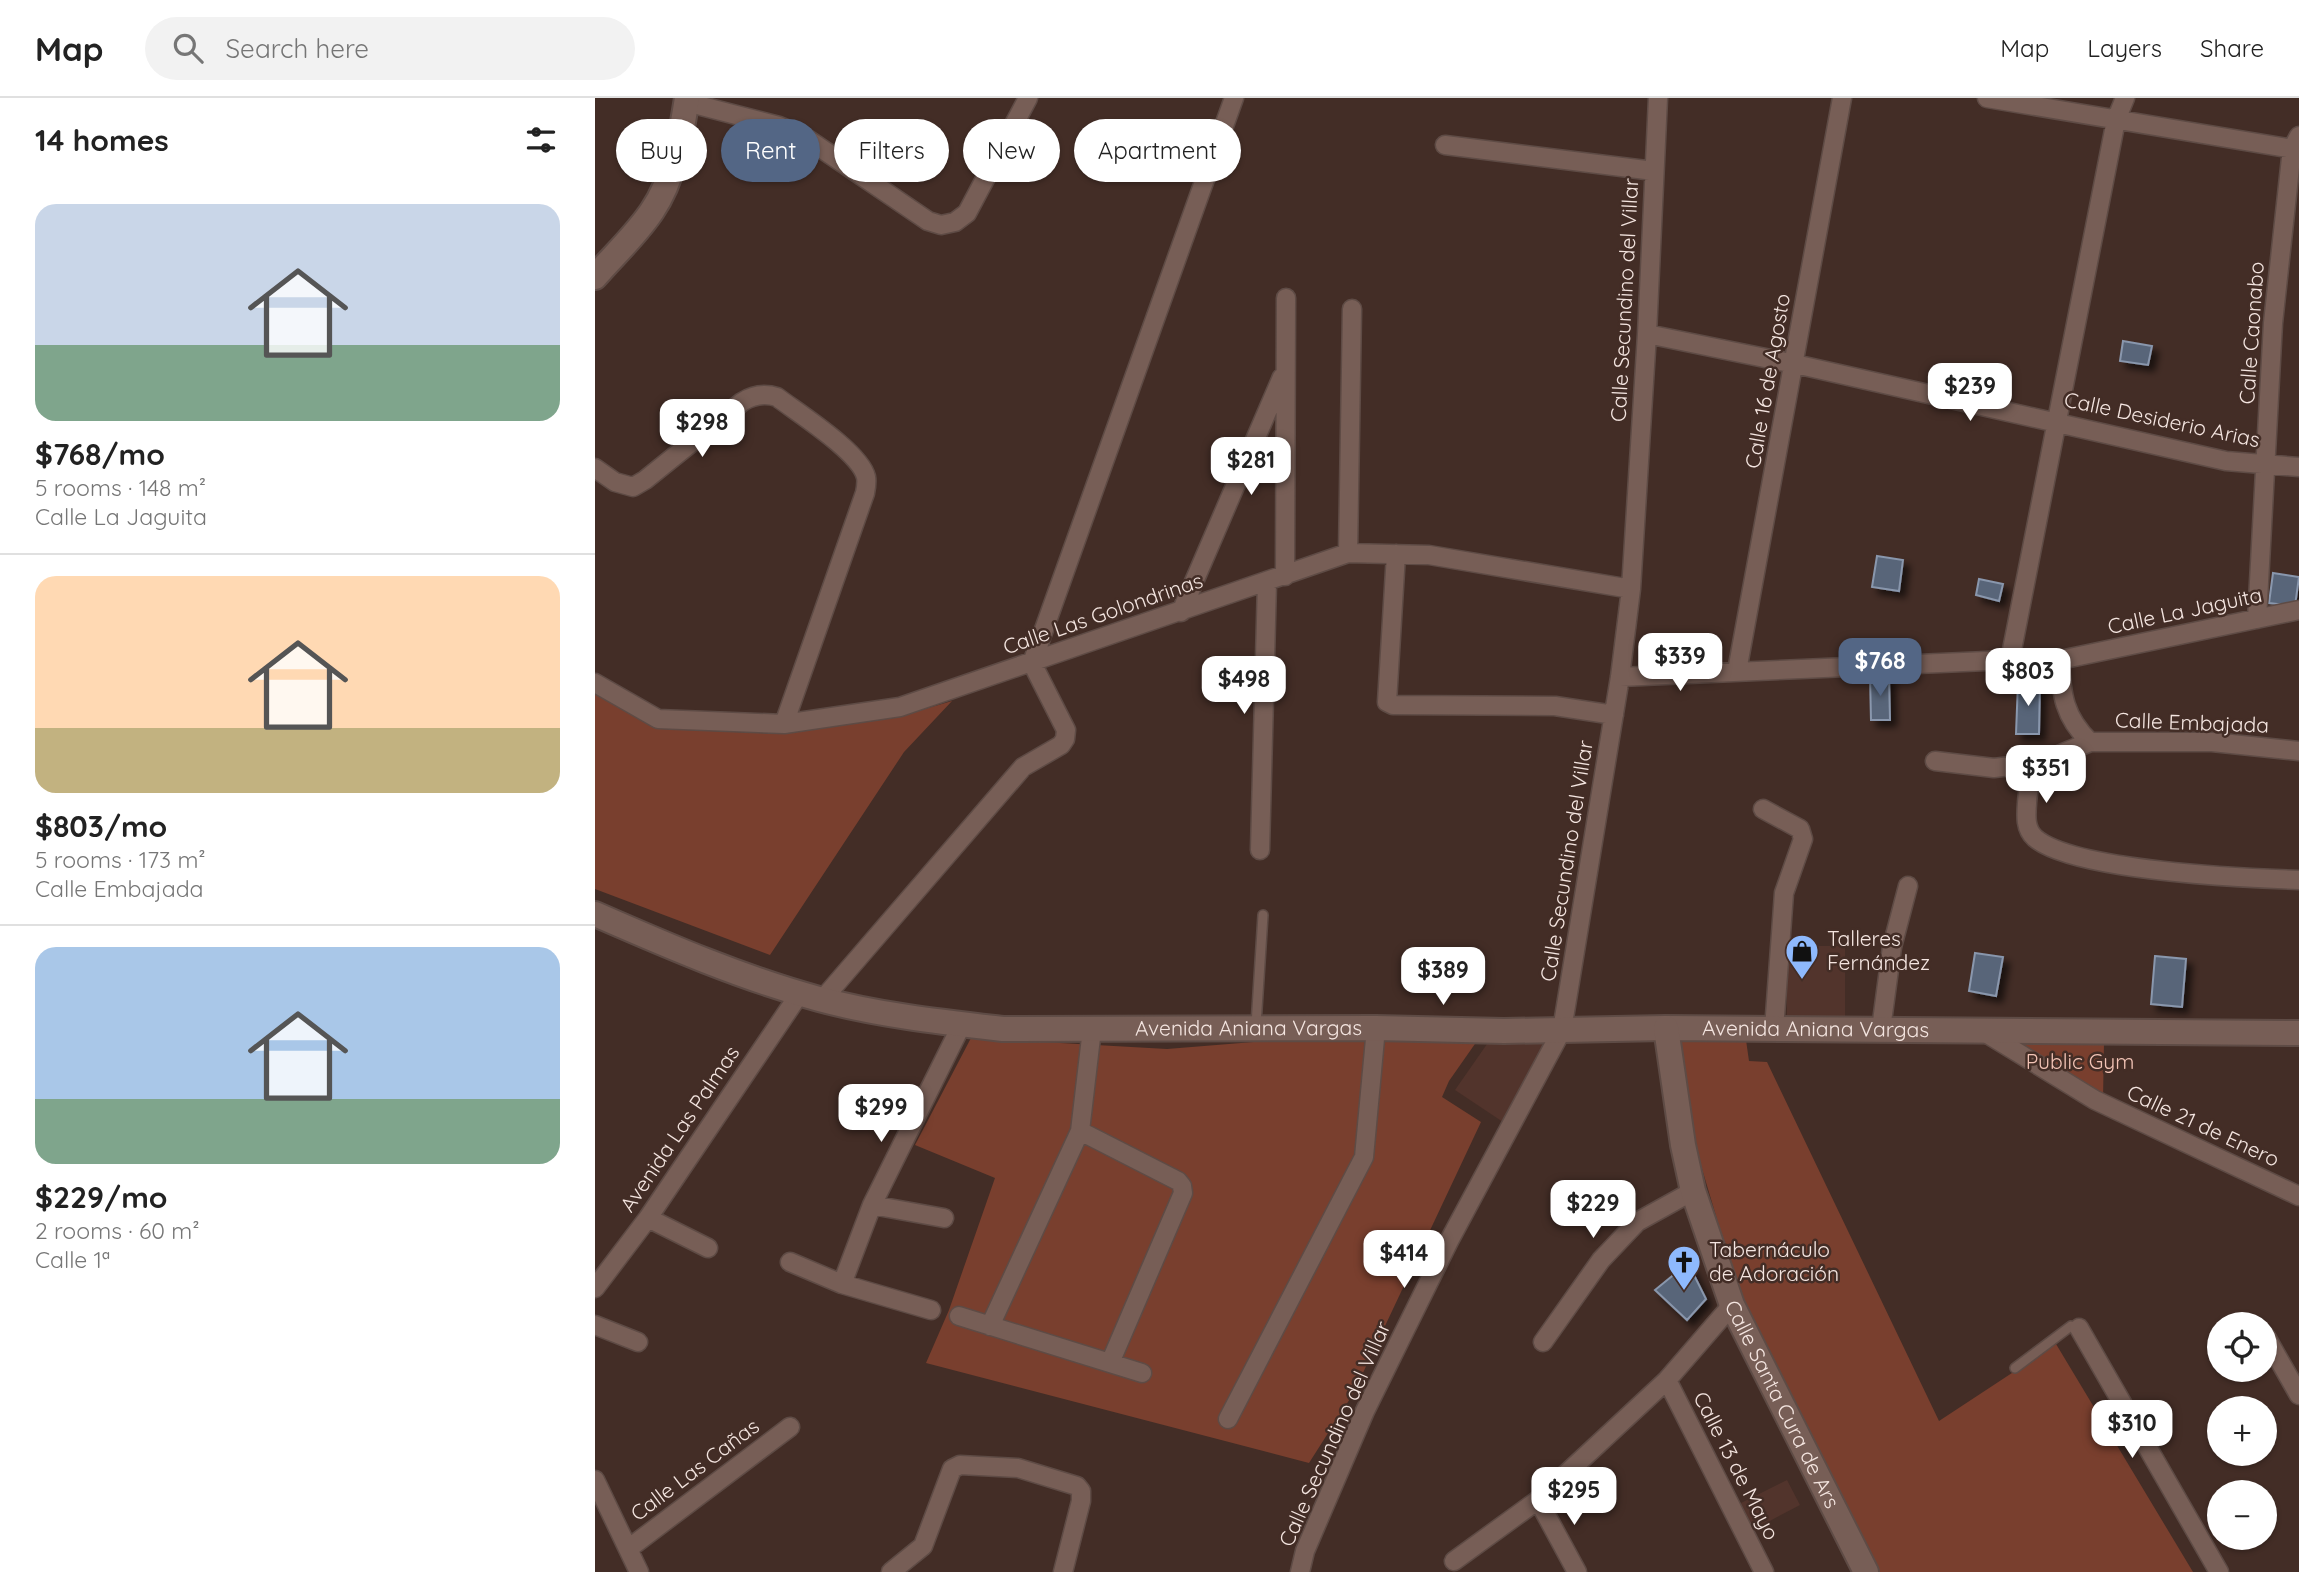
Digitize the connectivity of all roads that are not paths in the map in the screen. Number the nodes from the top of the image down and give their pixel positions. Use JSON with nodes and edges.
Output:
{"nodes":[{"id":1,"x":1028,"y":98,"type":"edge"},
{"id":2,"x":1234,"y":98,"type":"edge"},
{"id":3,"x":1658,"y":98,"type":"edge"},
{"id":4,"x":1842,"y":98,"type":"edge"},
{"id":5,"x":1987,"y":98,"type":"edge"},
{"id":6,"x":2125,"y":98,"type":"edge"},
{"id":7,"x":686,"y":100,"type":"edge"},
{"id":8,"x":2116,"y":120,"type":"junction"},
{"id":9,"x":1445,"y":145,"type":"dead end"},
{"id":10,"x":2297,"y":145,"type":"edge"},
{"id":11,"x":1654,"y":171,"type":"junction"},
{"id":12,"x":595,"y":277,"type":"edge"},
{"id":13,"x":1286,"y":298,"type":"dead end"},
{"id":14,"x":1352,"y":309,"type":"dead end"},
{"id":15,"x":1647,"y":334,"type":"junction"},
{"id":16,"x":1795,"y":364,"type":"junction"},
{"id":17,"x":1285,"y":368,"type":"junction"},
{"id":18,"x":2055,"y":422,"type":"junction"},
{"id":19,"x":2266,"y":465,"type":"junction"},
{"id":20,"x":2299,"y":467,"type":"edge"},
{"id":21,"x":595,"y":468,"type":"edge"},
{"id":22,"x":1348,"y":553,"type":"junction"},
{"id":23,"x":1396,"y":554,"type":"junction"},
{"id":24,"x":1285,"y":576,"type":"junction"},
{"id":25,"x":1267,"y":582,"type":"junction"},
{"id":26,"x":1631,"y":589,"type":"junction"},
{"id":27,"x":2299,"y":610,"type":"edge"},
{"id":28,"x":1181,"y":612,"type":"junction"},
{"id":29,"x":2257,"y":619,"type":"junction"},
{"id":30,"x":2010,"y":660,"type":"junction"},
{"id":31,"x":2060,"y":660,"type":"junction"},
{"id":32,"x":1032,"y":663,"type":"junction"},
{"id":33,"x":1737,"y":671,"type":"junction"},
{"id":34,"x":1620,"y":677,"type":"junction"},
{"id":35,"x":595,"y":683,"type":"edge"},
{"id":36,"x":1614,"y":715,"type":"junction"},
{"id":37,"x":784,"y":724,"type":"junction"},
{"id":38,"x":2090,"y":742,"type":"junction"},
{"id":39,"x":2299,"y":751,"type":"edge"},
{"id":40,"x":1935,"y":761,"type":"dead end"},
{"id":41,"x":2044,"y":762,"type":"junction"},
{"id":42,"x":1763,"y":809,"type":"dead end"},
{"id":43,"x":1260,"y":850,"type":"dead end"},
{"id":44,"x":2299,"y":880,"type":"edge"},
{"id":45,"x":1908,"y":886,"type":"dead end"},
{"id":46,"x":595,"y":914,"type":"edge"},
{"id":47,"x":1263,"y":915,"type":"dead end"},
{"id":48,"x":811,"y":997,"type":"junction"},
{"id":49,"x":962,"y":1024,"type":"junction"},
{"id":50,"x":1376,"y":1028,"type":"junction"},
{"id":51,"x":1666,"y":1028,"type":"junction"},
{"id":52,"x":1256,"y":1029,"type":"junction"},
{"id":53,"x":1774,"y":1029,"type":"junction"},
{"id":54,"x":1881,"y":1029,"type":"junction"},
{"id":55,"x":1092,"y":1030,"type":"junction"},
{"id":56,"x":1562,"y":1030,"type":"junction"},
{"id":57,"x":1981,"y":1030,"type":"junction"},
{"id":58,"x":2299,"y":1032,"type":"edge"},
{"id":59,"x":1080,"y":1131,"type":"junction"},
{"id":60,"x":1693,"y":1191,"type":"junction"},
{"id":61,"x":2299,"y":1196,"type":"edge"},
{"id":62,"x":873,"y":1205,"type":"junction"},
{"id":63,"x":648,"y":1218,"type":"junction"},
{"id":64,"x":944,"y":1218,"type":"dead end"},
{"id":65,"x":708,"y":1248,"type":"dead end"},
{"id":66,"x":790,"y":1262,"type":"dead end"},
{"id":67,"x":842,"y":1284,"type":"junction"},
{"id":68,"x":595,"y":1288,"type":"edge"},
{"id":69,"x":1731,"y":1305,"type":"junction"},
{"id":70,"x":931,"y":1310,"type":"dead end"},
{"id":71,"x":959,"y":1316,"type":"dead end"},
{"id":72,"x":595,"y":1325,"type":"edge"},
{"id":73,"x":991,"y":1326,"type":"junction"},
{"id":74,"x":2079,"y":1328,"type":"joint"},
{"id":75,"x":638,"y":1342,"type":"dead end"},
{"id":76,"x":1543,"y":1342,"type":"dead end"},
{"id":77,"x":2277,"y":1356,"type":"edge"},
{"id":78,"x":1110,"y":1363,"type":"junction"},
{"id":79,"x":2015,"y":1368,"type":"dead end"},
{"id":80,"x":1142,"y":1373,"type":"dead end"},
{"id":81,"x":1667,"y":1380,"type":"junction"},
{"id":82,"x":2299,"y":1395,"type":"edge"},
{"id":83,"x":1229,"y":1419,"type":"dead end"},
{"id":84,"x":790,"y":1427,"type":"dead end"},
{"id":85,"x":595,"y":1483,"type":"edge"},
{"id":86,"x":1538,"y":1500,"type":"junction"},
{"id":87,"x":628,"y":1549,"type":"junction"},
{"id":88,"x":1454,"y":1561,"type":"dead end"},
{"id":89,"x":639,"y":1572,"type":"edge"},
{"id":90,"x":891,"y":1572,"type":"edge"},
{"id":91,"x":1063,"y":1572,"type":"edge"},
{"id":92,"x":1300,"y":1572,"type":"edge"},
{"id":93,"x":1577,"y":1572,"type":"edge"},
{"id":94,"x":1764,"y":1572,"type":"edge"},
{"id":95,"x":1866,"y":1572,"type":"edge"},
{"id":96,"x":2219,"y":1572,"type":"edge"}],
"edges":[{"from":1,"to":7,"type":"street"},
{"from":2,"to":32,"type":"street"},
{"from":3,"to":11,"type":"street","name":"Calle Secundino del Villar"},
{"from":4,"to":16,"type":"street","name":"Calle 16 de Agosto"},
{"from":5,"to":8,"type":"street"},
{"from":6,"to":8,"type":"street"},
{"from":7,"to":12,"type":"main road"},
{"from":8,"to":10,"type":"street"},
{"from":8,"to":18,"type":"street"},
{"from":9,"to":11,"type":"street"},
{"from":10,"to":19,"type":"street","name":"Calle Caonabo"},
{"from":11,"to":15,"type":"street","name":"Calle Secundino del Villar"},
{"from":13,"to":17,"type":"street"},
{"from":14,"to":22,"type":"street"},
{"from":15,"to":16,"type":"street","name":"Calle Desiderio Arias"},
{"from":15,"to":26,"type":"street","name":"Calle Secundino del Villar"},
{"from":16,"to":18,"type":"street","name":"Calle Desiderio Arias"},
{"from":16,"to":33,"type":"street","name":"Calle 16 de Agosto"},
{"from":17,"to":24,"type":"street"},
{"from":17,"to":28,"type":"street"},
{"from":18,"to":19,"type":"street","name":"Calle Desiderio Arias"},
{"from":18,"to":30,"type":"street"},
{"from":19,"to":20,"type":"street","name":"Calle Desiderio Arias"},
{"from":19,"to":29,"type":"street","name":"Calle Caonabo"},
{"from":21,"to":37,"type":"street"},
{"from":22,"to":23,"type":"street","name":"Calle Las Golondrinas"},
{"from":22,"to":24,"type":"street","name":"Calle Las Golondrinas"},
{"from":23,"to":26,"type":"street","name":"Calle Las Golondrinas"},
{"from":23,"to":36,"type":"street"},
{"from":24,"to":25,"type":"street","name":"Calle Las Golondrinas"},
{"from":25,"to":28,"type":"street","name":"Calle Las Golondrinas"},
{"from":25,"to":43,"type":"street"},
{"from":26,"to":34,"type":"street","name":"Calle Secundino del Villar"},
{"from":27,"to":29,"type":"street","name":"Calle La Jaguita"},
{"from":28,"to":32,"type":"street","name":"Calle Las Golondrinas"},
{"from":29,"to":31,"type":"street","name":"Calle La Jaguita"},
{"from":30,"to":31,"type":"street","name":"Calle La Jaguita"},
{"from":30,"to":33,"type":"street","name":"Calle La Jaguita"},
{"from":31,"to":38,"type":"street","name":"Calle Embajada"},
{"from":32,"to":37,"type":"street","name":"Calle Las Golondrinas"},
{"from":32,"to":48,"type":"street","name":"Avenida Las Palmas"},
{"from":33,"to":34,"type":"street","name":"Calle La Jaguita"},
{"from":34,"to":36,"type":"street","name":"Calle Secundino del Villar"},
{"from":35,"to":37,"type":"street","name":"Calle Las Golondrinas"},
{"from":36,"to":56,"type":"street","name":"Calle Secundino del Villar"},
{"from":38,"to":39,"type":"street","name":"Calle Embajada"},
{"from":38,"to":41,"type":"street"},
{"from":40,"to":41,"type":"street"},
{"from":41,"to":44,"type":"street"},
{"from":42,"to":53,"type":"street"},
{"from":45,"to":54,"type":"street"},
{"from":46,"to":48,"type":"main road","name":"Avenida Aniana Vargas"},
{"from":47,"to":52,"type":"lane"},
{"from":48,"to":49,"type":"main road","name":"Avenida Aniana Vargas"},
{"from":48,"to":63,"type":"street","name":"Avenida Las Palmas"},
{"from":49,"to":55,"type":"main road","name":"Avenida Aniana Vargas"},
{"from":49,"to":62,"type":"street"},
{"from":50,"to":52,"type":"main road","name":"Avenida Aniana Vargas"},
{"from":50,"to":56,"type":"main road","name":"Avenida Aniana Vargas"},
{"from":50,"to":83,"type":"street"},
{"from":51,"to":53,"type":"main road","name":"Avenida Aniana Vargas"},
{"from":51,"to":56,"type":"main road","name":"Avenida Aniana Vargas"},
{"from":51,"to":60,"type":"main road","name":"Calle Santa Cura de Ars"},
{"from":52,"to":55,"type":"main road","name":"Avenida Aniana Vargas"},
{"from":53,"to":54,"type":"main road","name":"Avenida Aniana Vargas"},
{"from":54,"to":57,"type":"main road","name":"Avenida Aniana Vargas"},
{"from":55,"to":59,"type":"street"},
{"from":56,"to":92,"type":"street","name":"Calle Secundino del Villar"},
{"from":57,"to":58,"type":"main road","name":"Avenida Aniana Vargas"},
{"from":57,"to":61,"type":"street","name":"Calle 21 de Enero"},
{"from":59,"to":73,"type":"street"},
{"from":59,"to":78,"type":"street"},
{"from":60,"to":69,"type":"main road","name":"Calle Santa Cura de Ars"},
{"from":60,"to":76,"type":"street"},
{"from":62,"to":64,"type":"street"},
{"from":62,"to":67,"type":"street"},
{"from":63,"to":65,"type":"street"},
{"from":63,"to":68,"type":"street","name":"Avenida Las Palmas"},
{"from":66,"to":67,"type":"street"},
{"from":67,"to":70,"type":"street"},
{"from":69,"to":81,"type":"street"},
{"from":69,"to":95,"type":"main road","name":"Calle Santa Cura de Ars"},
{"from":71,"to":73,"type":"street"},
{"from":72,"to":75,"type":"street"},
{"from":73,"to":78,"type":"street"},
{"from":74,"to":79,"type":"lane"},
{"from":74,"to":96,"type":"street"},
{"from":77,"to":82,"type":"street"},
{"from":78,"to":80,"type":"street"},
{"from":81,"to":86,"type":"street"},
{"from":81,"to":94,"type":"street","name":"Calle 13 de Mayo"},
{"from":84,"to":87,"type":"street","name":"Calle Las Cañas"},
{"from":85,"to":87,"type":"street"},
{"from":86,"to":88,"type":"street"},
{"from":86,"to":93,"type":"street"},
{"from":87,"to":89,"type":"street"},
{"from":90,"to":91,"type":"street"}]}
